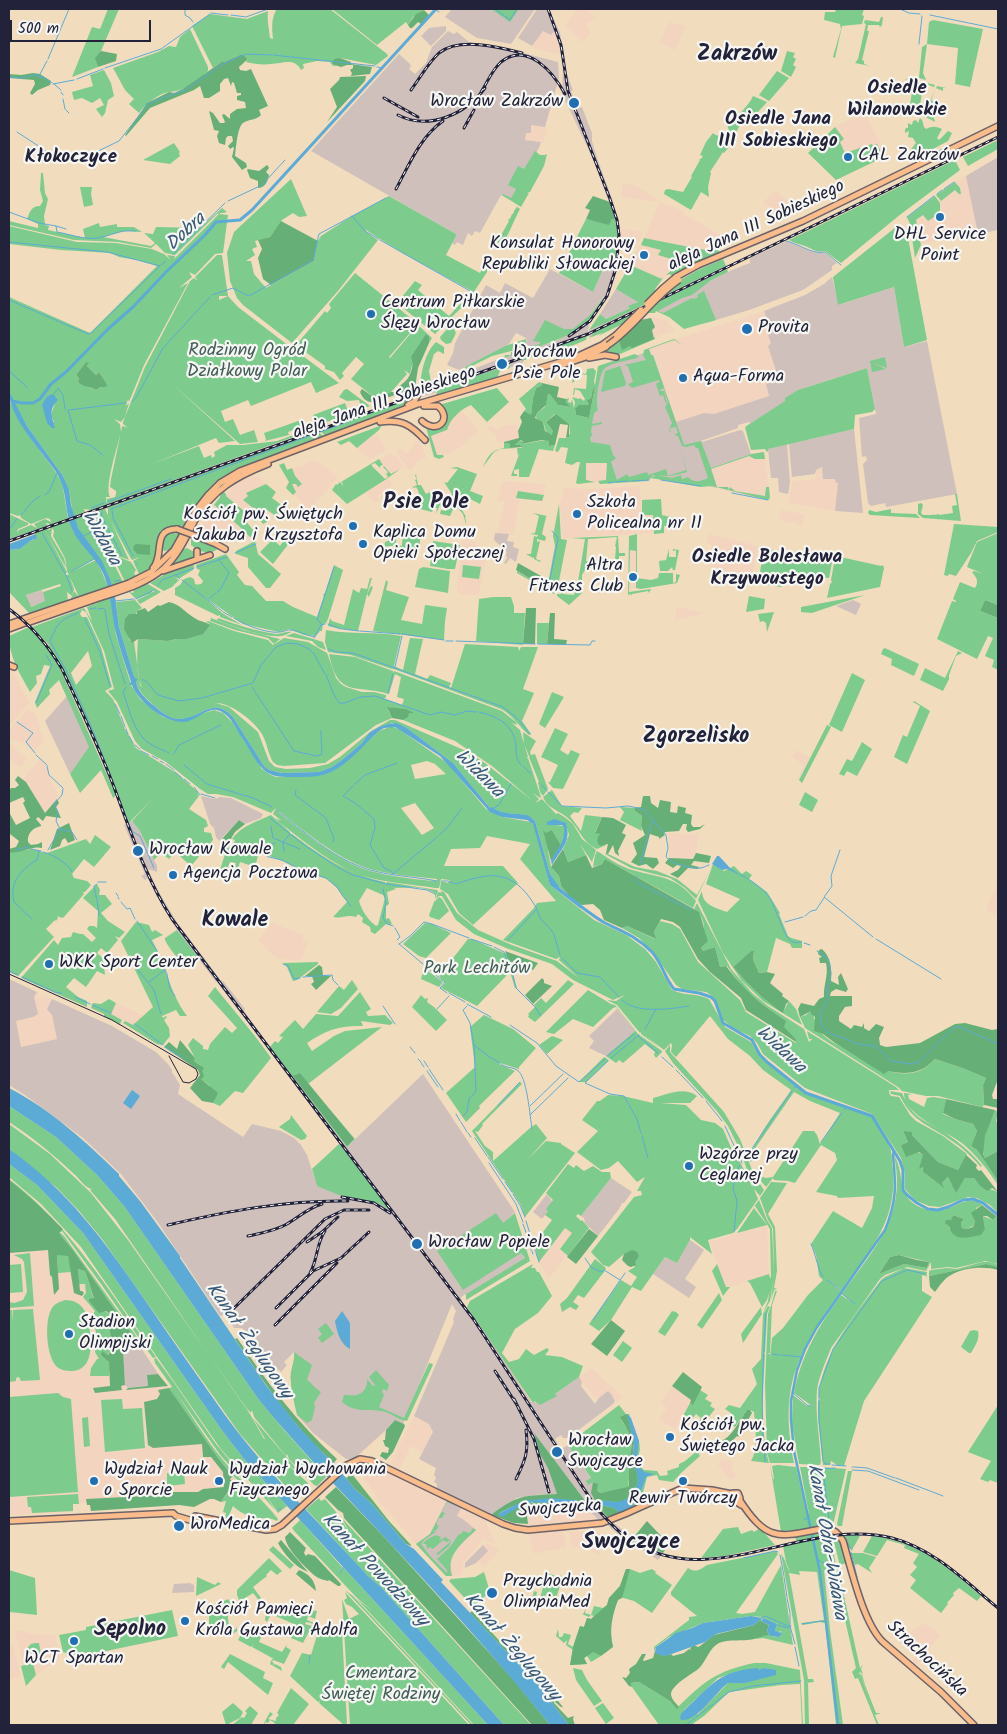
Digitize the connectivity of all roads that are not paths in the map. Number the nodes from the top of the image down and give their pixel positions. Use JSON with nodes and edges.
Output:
{"nodes":[{"id":1,"x":998,"y":128,"type":"edge"},
{"id":2,"x":607,"y":344,"type":"junction"},
{"id":3,"x":616,"y":357,"type":"dead end"},
{"id":4,"x":576,"y":361,"type":"junction"},
{"id":5,"x":417,"y":396,"type":"dead end"},
{"id":6,"x":424,"y":406,"type":"junction"},
{"id":7,"x":422,"y":421,"type":"dead end"},
{"id":8,"x":380,"y":422,"type":"junction"},
{"id":9,"x":344,"y":432,"type":"junction"},
{"id":10,"x":425,"y":440,"type":"dead end"},
{"id":11,"x":190,"y":523,"type":"junction"},
{"id":12,"x":159,"y":546,"type":"junction"},
{"id":13,"x":225,"y":549,"type":"dead end"},
{"id":14,"x":198,"y":551,"type":"dead end"},
{"id":15,"x":210,"y":554,"type":"dead end"},
{"id":16,"x":197,"y":559,"type":"junction"},
{"id":17,"x":160,"y":572,"type":"junction"},
{"id":18,"x":129,"y":585,"type":"junction"},
{"id":19,"x":12,"y":624,"type":"edge"},
{"id":20,"x":9,"y":631,"type":"edge"},
{"id":21,"x":9,"y":1520,"type":"edge"},
{"id":22,"x":833,"y":1529,"type":"joint"},
{"id":23,"x":974,"y":1725,"type":"edge"}],
"edges":[{"from":1,"to":2,"type":"main road","name":"aleja Jana III Sobieskiego","bridge":true},
{"from":2,"to":4,"type":"main road","name":"aleja Jana III Sobieskiego"},
{"from":2,"to":9,"type":"main road","name":"aleja Jana III Sobieskiego"},
{"from":3,"to":4,"type":"main road"},
{"from":4,"to":6,"type":"main road","name":"aleja Jana III Sobieskiego"},
{"from":5,"to":9,"type":"main road"},
{"from":6,"to":7,"type":"main road"},
{"from":6,"to":8,"type":"main road","name":"aleja Jana III Sobieskiego"},
{"from":8,"to":10,"type":"main road"},
{"from":8,"to":17,"type":"main road","name":"aleja Jana III Sobieskiego"},
{"from":9,"to":11,"type":"main road","name":"aleja Jana III Sobieskiego"},
{"from":11,"to":12,"type":"main road"},
{"from":11,"to":18,"type":"main road","name":"aleja Jana III Sobieskiego"},
{"from":12,"to":13,"type":"main road","bridge":true},
{"from":12,"to":18,"type":"main road"},
{"from":14,"to":16,"type":"main road"},
{"from":15,"to":16,"type":"main road"},
{"from":16,"to":17,"type":"main road"},
{"from":17,"to":18,"type":"main road"},
{"from":18,"to":19,"type":"main road"},
{"from":19,"to":20,"type":"main road"},
{"from":21,"to":22,"type":"main road","name":"Swojczycka"},
{"from":22,"to":23,"type":"main road","name":"Strachocińska"}]}
